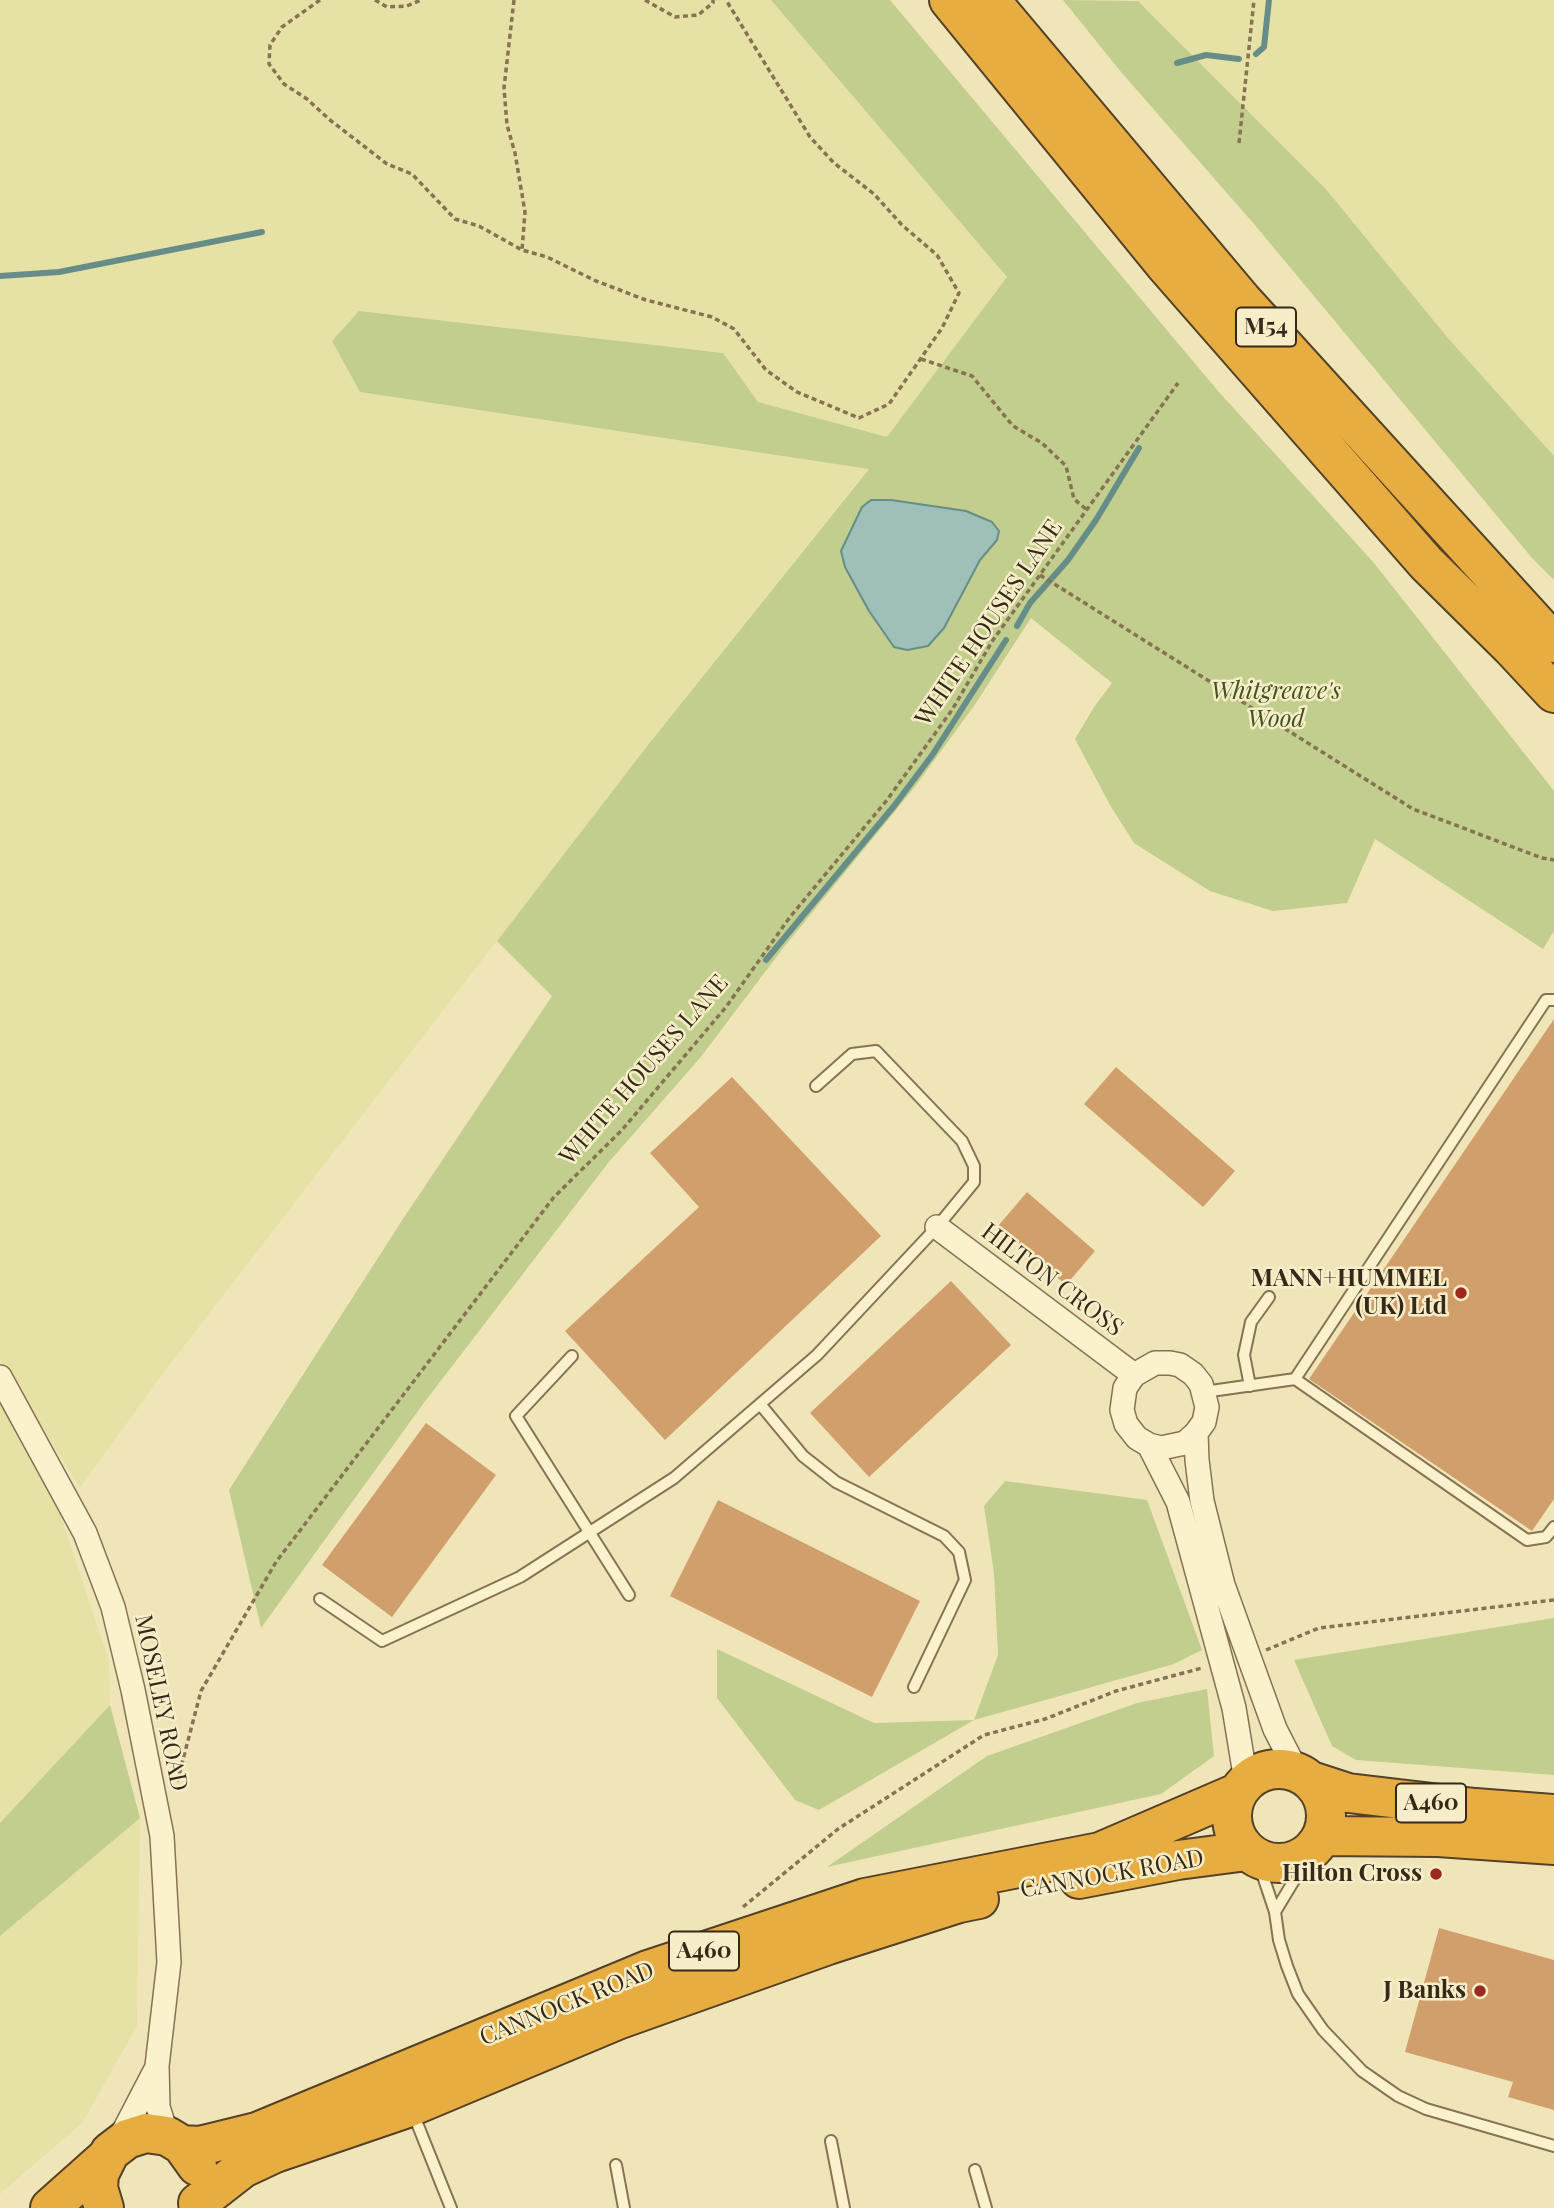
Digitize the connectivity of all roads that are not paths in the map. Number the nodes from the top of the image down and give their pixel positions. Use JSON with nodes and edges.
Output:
{"nodes":[{"id":1,"x":949,"y":0,"type":"edge"},
{"id":2,"x":990,"y":0,"type":"edge"},
{"id":3,"x":1426,"y":563,"type":"junction"},
{"id":4,"x":1554,"y":643,"type":"edge"},
{"id":5,"x":1554,"y":693,"type":"edge"},
{"id":6,"x":1554,"y":721,"type":"edge"},
{"id":7,"x":1554,"y":1000,"type":"edge"},
{"id":8,"x":816,"y":1086,"type":"dead end"},
{"id":9,"x":937,"y":1227,"type":"junction"},
{"id":10,"x":1269,"y":1297,"type":"dead end"},
{"id":11,"x":572,"y":1356,"type":"dead end"},
{"id":12,"x":1134,"y":1375,"type":"junction"},
{"id":13,"x":0,"y":1377,"type":"edge"},
{"id":14,"x":1295,"y":1379,"type":"junction"},
{"id":15,"x":1250,"y":1386,"type":"junction"},
{"id":16,"x":1204,"y":1392,"type":"junction"},
{"id":17,"x":760,"y":1404,"type":"junction"},
{"id":18,"x":1196,"y":1433,"type":"junction"},
{"id":19,"x":1149,"y":1446,"type":"junction"},
{"id":20,"x":1554,"y":1527,"type":"edge"},
{"id":21,"x":590,"y":1532,"type":"junction"},
{"id":22,"x":629,"y":1595,"type":"dead end"},
{"id":23,"x":320,"y":1599,"type":"dead end"},
{"id":24,"x":914,"y":1687,"type":"dead end"},
{"id":25,"x":1304,"y":1776,"type":"junction"},
{"id":26,"x":1242,"y":1787,"type":"junction"},
{"id":27,"x":1554,"y":1814,"type":"edge"},
{"id":28,"x":1318,"y":1842,"type":"junction"},
{"id":29,"x":1554,"y":1845,"type":"edge"},
{"id":30,"x":1252,"y":1855,"type":"junction"},
{"id":31,"x":1275,"y":1912,"type":"junction"},
{"id":32,"x":157,"y":2066,"type":"junction"},
{"id":33,"x":410,"y":2107,"type":"junction"},
{"id":34,"x":174,"y":2140,"type":"junction"},
{"id":35,"x":831,"y":2141,"type":"dead end"},
{"id":36,"x":1554,"y":2146,"type":"edge"},
{"id":37,"x":111,"y":2152,"type":"junction"},
{"id":38,"x":616,"y":2165,"type":"dead end"},
{"id":39,"x":975,"y":2170,"type":"dead end"},
{"id":40,"x":196,"y":2205,"type":"edge"},
{"id":41,"x":50,"y":2208,"type":"edge"},
{"id":42,"x":104,"y":2208,"type":"edge"},
{"id":43,"x":451,"y":2208,"type":"edge"},
{"id":44,"x":624,"y":2208,"type":"edge"},
{"id":45,"x":844,"y":2208,"type":"edge"},
{"id":46,"x":986,"y":2208,"type":"edge"}],
"edges":[{"from":1,"to":3,"type":"highway","number":"M54"},
{"from":2,"to":4,"type":"highway","number":"M54"},
{"from":3,"to":5,"type":"highway","number":"M54"},
{"from":3,"to":6,"type":"highway","number":"M54"},
{"from":7,"to":14,"type":"lane"},
{"from":8,"to":9,"type":"lane"},
{"from":9,"to":12,"type":"street","name":"HILTON CROSS"},
{"from":9,"to":17,"type":"lane"},
{"from":10,"to":15,"type":"lane"},
{"from":11,"to":21,"type":"lane"},
{"from":12,"to":16,"type":"street"},
{"from":12,"to":19,"type":"street"},
{"from":13,"to":32,"type":"street","name":"MOSELEY ROAD"},
{"from":14,"to":15,"type":"lane"},
{"from":14,"to":20,"type":"lane"},
{"from":15,"to":16,"type":"lane"},
{"from":16,"to":18,"type":"street"},
{"from":17,"to":21,"type":"lane"},
{"from":17,"to":24,"type":"lane"},
{"from":18,"to":19,"type":"street"},
{"from":18,"to":25,"type":"street"},
{"from":19,"to":26,"type":"street"},
{"from":21,"to":22,"type":"lane"},
{"from":21,"to":23,"type":"lane"},
{"from":25,"to":26,"type":"highway"},
{"from":25,"to":27,"type":"highway","number":"A460"},
{"from":25,"to":28,"type":"highway"},
{"from":26,"to":30,"type":"highway"},
{"from":26,"to":34,"type":"highway","name":"CANNOCK ROAD","number":"A460"},
{"from":28,"to":29,"type":"highway","number":"A460"},
{"from":28,"to":30,"type":"highway"},
{"from":28,"to":31,"type":"lane"},
{"from":30,"to":31,"type":"lane"},
{"from":30,"to":33,"type":"highway","name":"CANNOCK ROAD","number":"A460"},
{"from":31,"to":36,"type":"lane"},
{"from":32,"to":34,"type":"street","name":"MOSELEY ROAD"},
{"from":32,"to":37,"type":"street","name":"MOSELEY ROAD"},
{"from":33,"to":40,"type":"highway","name":"CANNOCK ROAD","number":"A460"},
{"from":33,"to":43,"type":"lane"},
{"from":34,"to":37,"type":"highway","name":"CANNOCK ROAD"},
{"from":34,"to":40,"type":"highway"},
{"from":35,"to":45,"type":"lane"},
{"from":37,"to":41,"type":"highway"},
{"from":37,"to":42,"type":"highway"},
{"from":38,"to":44,"type":"lane"},
{"from":39,"to":46,"type":"lane"}]}
